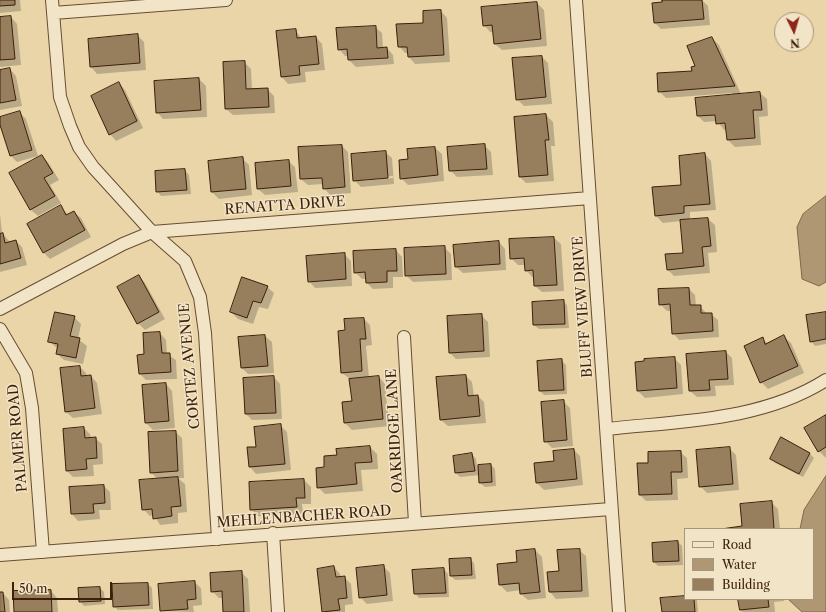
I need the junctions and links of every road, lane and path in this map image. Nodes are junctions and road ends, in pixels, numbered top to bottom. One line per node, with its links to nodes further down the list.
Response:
1 (52, 0): 4 (street, CORTEZ AVENUE)
2 (226, 0): 4 (street)
3 (576, 0): 5 (street, BLUFF VIEW DRIVE)
4 (53, 13): 6 (street, CORTEZ AVENUE)
5 (590, 198): 6 (street, RENATTA DRIVE); 11 (street, BLUFF VIEW DRIVE)
6 (152, 232): 7 (street, RENATTA DRIVE); 15 (street, CORTEZ AVENUE)
7 (0, 309)
8 (0, 329): 16 (street, PALMER ROAD)
9 (404, 337): 13 (street, OAKRIDGE LANE)
10 (826, 380): 11 (street)
11 (607, 429): 12 (street, BLUFF VIEW DRIVE)
12 (611, 509): 13 (street, MEHLENBACHER ROAD); 19 (street, BLUFF VIEW DRIVE)
13 (415, 523): 14 (street, MEHLENBACHER ROAD)
14 (273, 534): 15 (street, MEHLENBACHER ROAD); 18 (street)
15 (218, 539): 16 (street, MEHLENBACHER ROAD)
16 (43, 552): 17 (street, MEHLENBACHER ROAD)
17 (0, 555)
18 (278, 612)
19 (619, 612)

